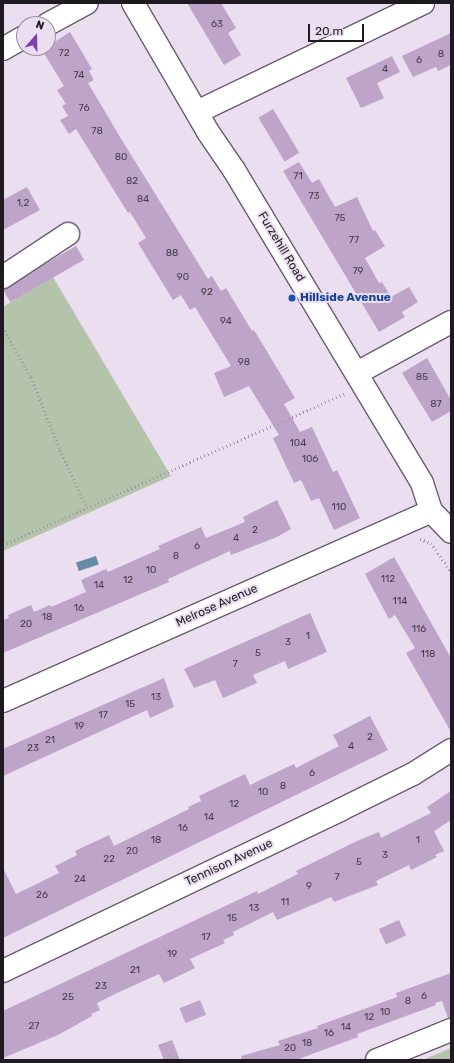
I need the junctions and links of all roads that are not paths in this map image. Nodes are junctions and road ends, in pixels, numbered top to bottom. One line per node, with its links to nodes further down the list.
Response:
1 (87, 3): 4 (street)
2 (134, 3): 7 (street, Furzehill Road)
3 (423, 3): 7 (street)
4 (56, 20)
5 (16, 42): 6 (street)
6 (3, 49)
7 (197, 112): 11 (street, Furzehill Road)
8 (68, 234): 9 (street)
9 (3, 277)
10 (451, 322): 11 (street)
11 (360, 378): 12 (street, Furzehill Road)
12 (431, 511): 13 (street, Furzehill Road); 14 (street, Melrose Avenue)
13 (451, 532)
14 (3, 700)
15 (451, 750): 16 (street, Tennison Avenue)
16 (3, 971)
17 (451, 1030): 18 (street)
18 (377, 1060)

